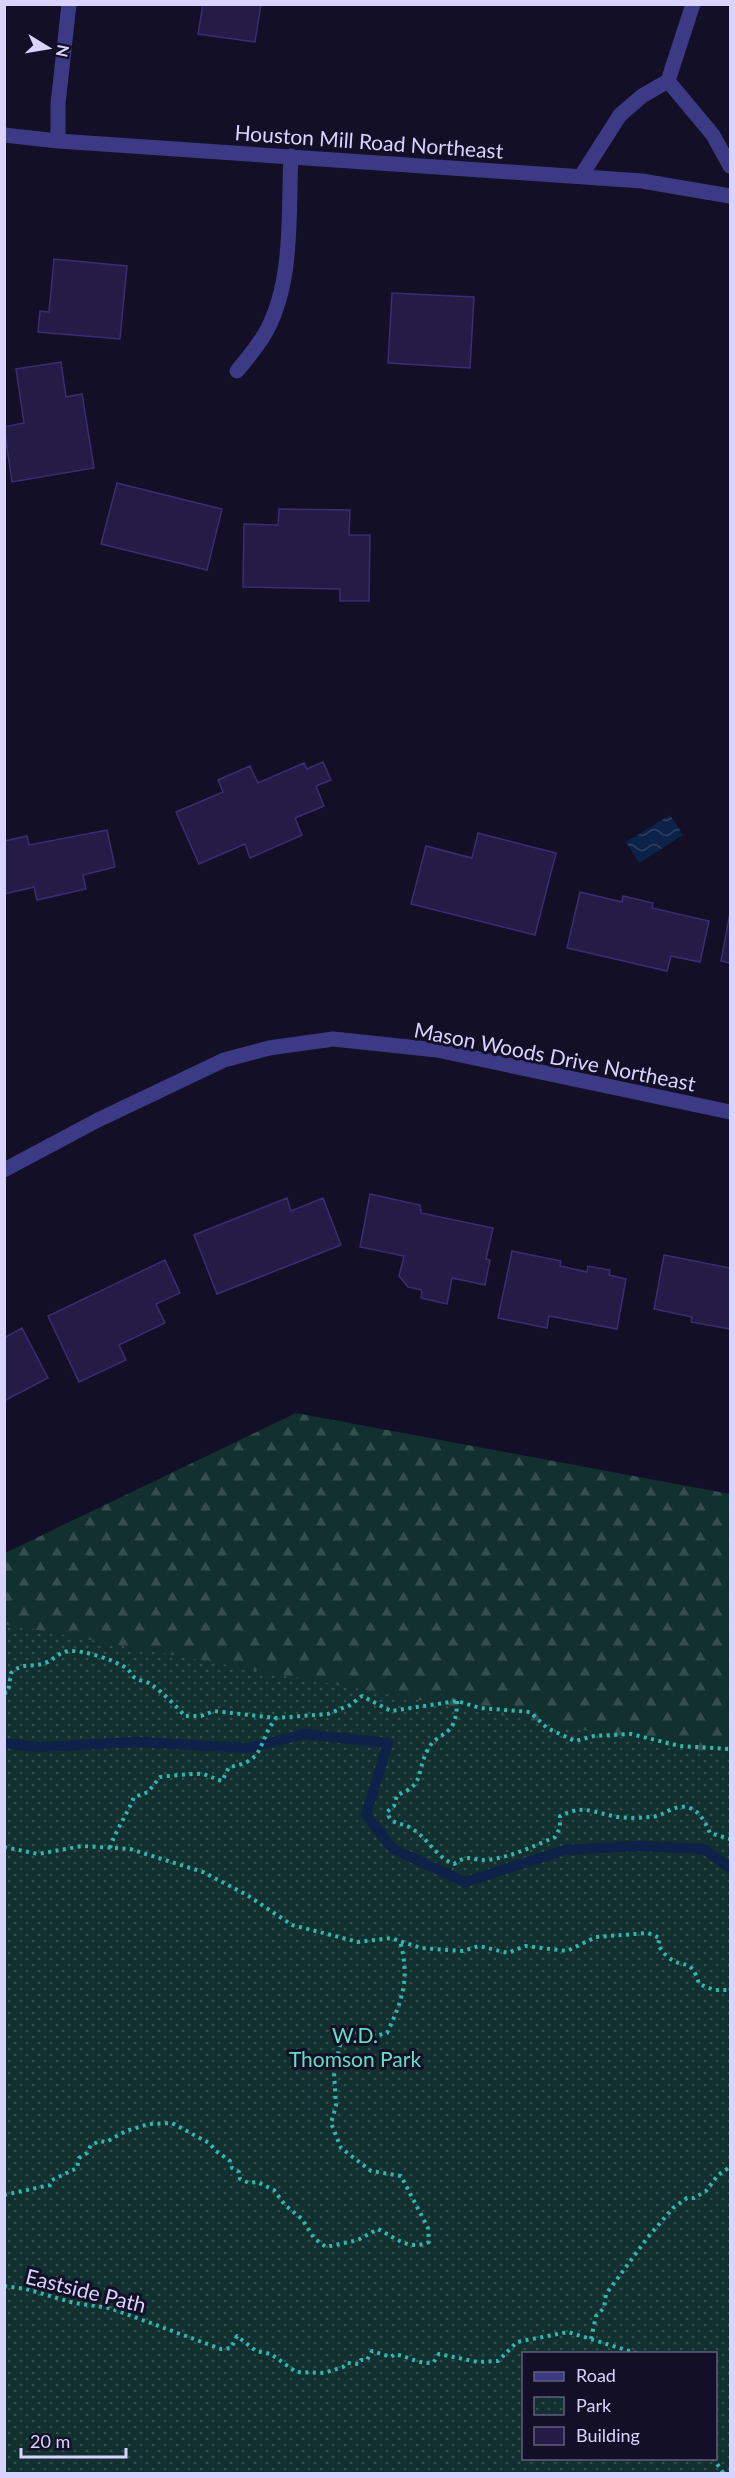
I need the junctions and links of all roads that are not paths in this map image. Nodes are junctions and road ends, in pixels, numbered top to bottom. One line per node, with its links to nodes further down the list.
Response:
1 (69, 4): 5 (street)
2 (693, 4): 3 (street)
3 (668, 81): 7 (street); 8 (street)
4 (4, 135): 5 (street, Houston Mill Road Northeast)
5 (58, 141): 6 (street, Houston Mill Road Northeast)
6 (291, 156): 8 (street, Houston Mill Road Northeast); 10 (street)
7 (730, 166)
8 (581, 176): 9 (street, Houston Mill Road Northeast)
9 (730, 196)
10 (237, 371)
11 (730, 1112): 12 (street, Mason Woods Drive Northeast)
12 (4, 1170)

